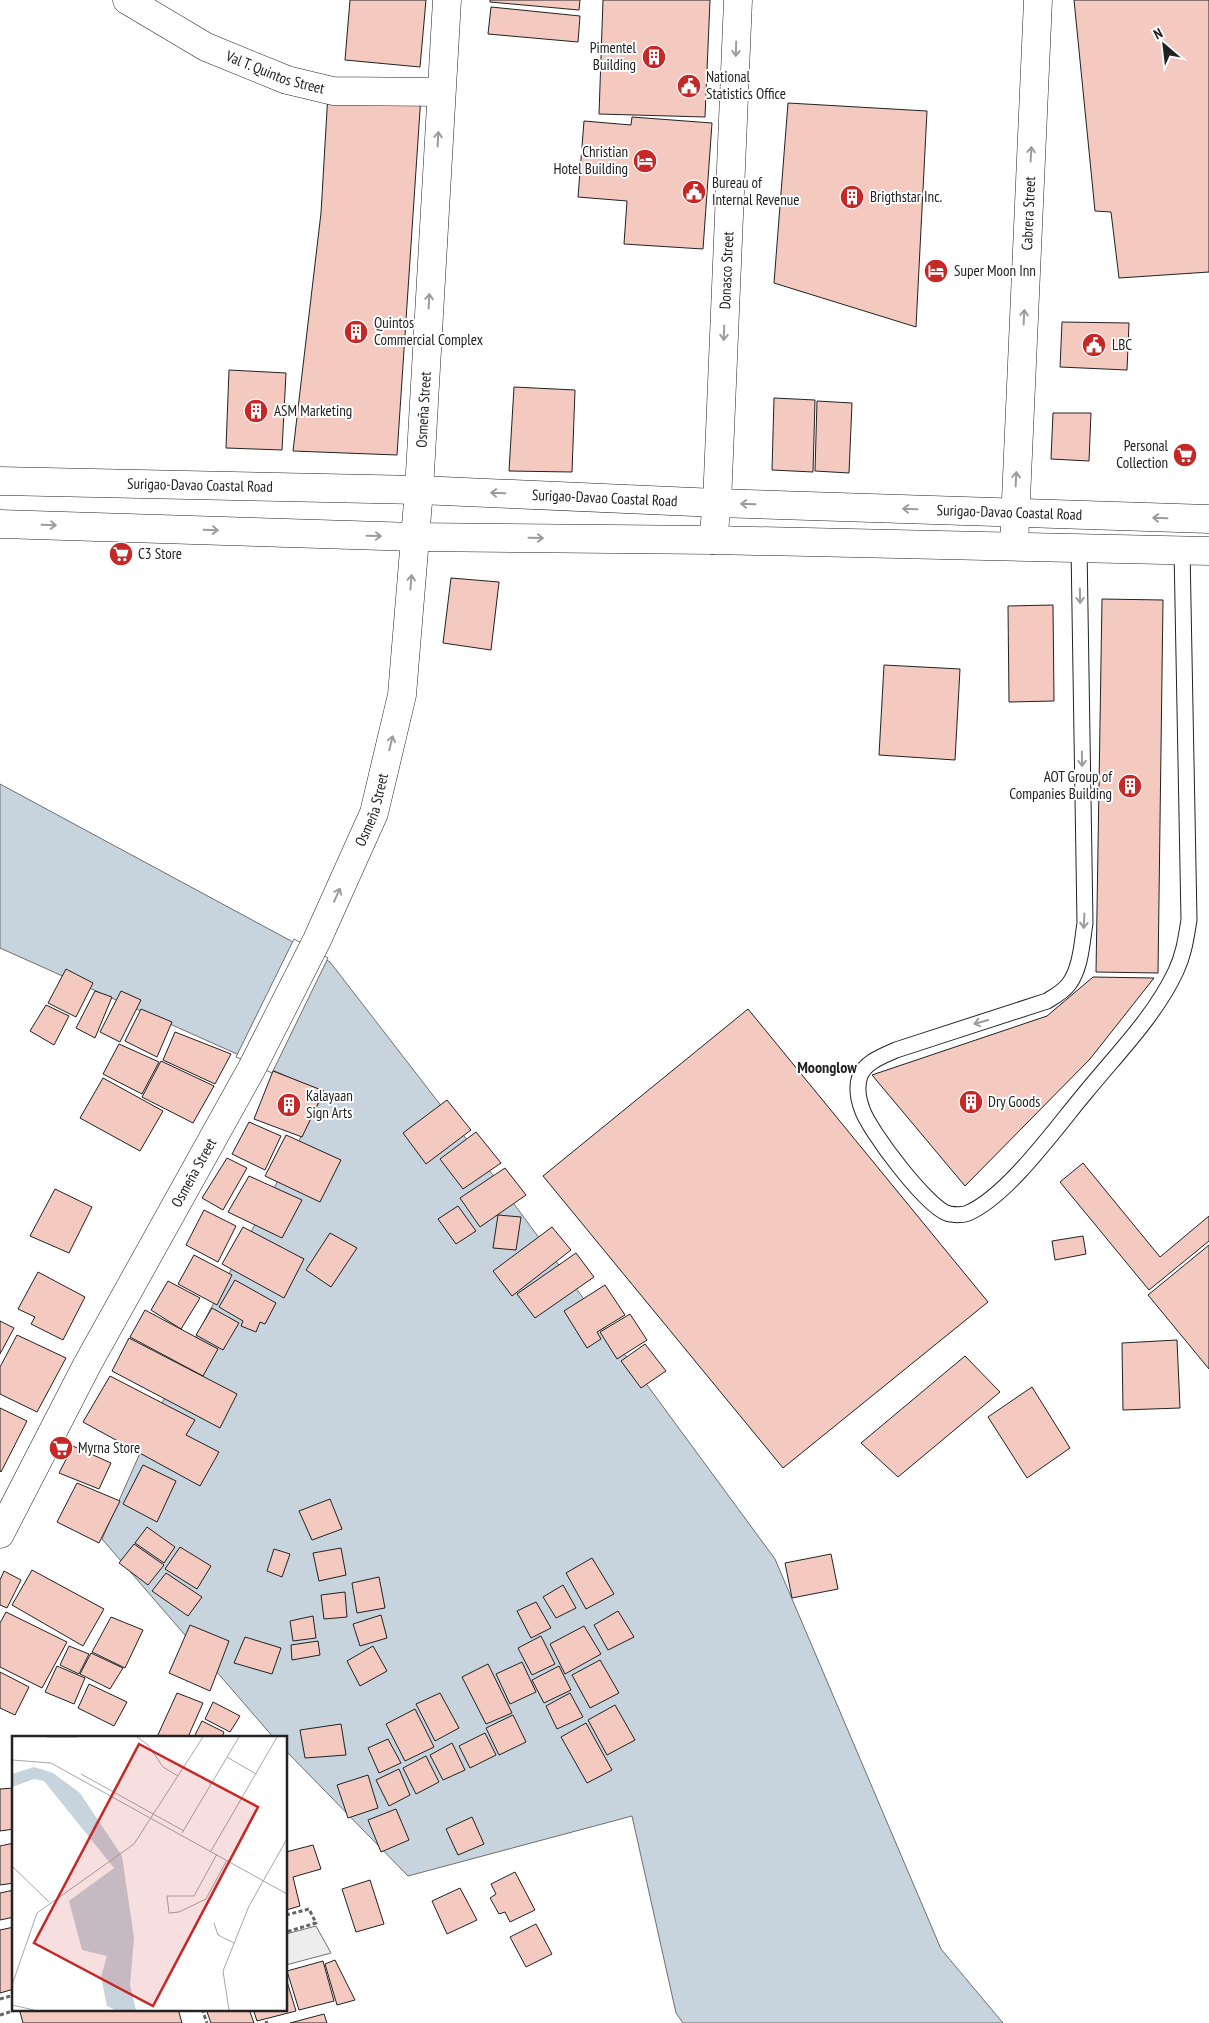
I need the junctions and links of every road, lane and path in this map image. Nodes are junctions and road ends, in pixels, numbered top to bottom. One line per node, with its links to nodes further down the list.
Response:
1 (127, 0): 5 (main road, Val T. Quintos Street)
2 (447, 0): 5 (main road, Osmeña Street)
3 (738, 0): 8 (main road, Donasco Street, one-way to 8)
4 (1038, 0): 9 (main road, Cabrera Street, one-way to 4)
5 (440, 92): 7 (main road, Osmeña Street, one-way to 5)
6 (0, 481): 7 (main road, Surigao-Davao Coastal Road)
7 (419, 490): 8 (main road, Surigao-Davao Coastal Road, one-way to 7); 12 (main road, Osmeña Street)
8 (717, 502): 9 (main road, Surigao-Davao Coastal Road, one-way to 8); 13 (main road, Donasco Street)
9 (1015, 513): 10 (main road, Surigao-Davao Coastal Road, one-way to 9); 14 (main road, Cabrera Street)
10 (1209, 519)
11 (0, 524): 12 (main road, one-way to 12)
12 (415, 536): 13 (main road, one-way to 13); 18 (main road, Osmeña Street, one-way to 12)
13 (713, 540): 14 (main road)
14 (1014, 545): 15 (main road)
15 (1079, 547): 16 (main road); 16 (lane, one-way to 16)
16 (1182, 550): 17 (main road)
17 (1209, 551)
18 (0, 1534)
19 (288, 1915): 20 (path)
20 (288, 1931)
21 (12, 1996): 22 (path)
22 (0, 2000)
23 (16, 2010): 25 (path)
24 (202, 2010): 26 (path)
25 (0, 2015)
26 (207, 2023)

